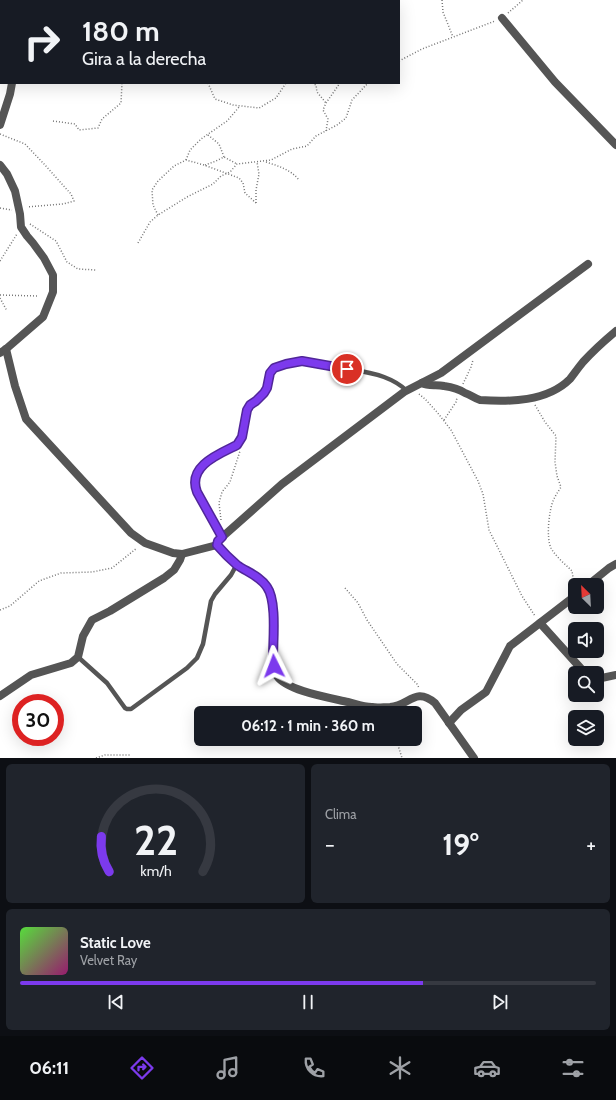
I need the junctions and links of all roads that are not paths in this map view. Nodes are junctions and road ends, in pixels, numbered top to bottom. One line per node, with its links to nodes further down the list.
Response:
1 (502, 18): 4 (street)
2 (12, 84): 3 (street)
3 (0, 124)
4 (616, 146)
5 (0, 165): 8 (street)
6 (588, 264): 9 (street)
7 (616, 330): 9 (street)
8 (3, 351): 13 (street)
9 (422, 383): 10 (street)
10 (409, 390): 11 (street); 11 (lane)
11 (222, 537): 12 (street)
12 (217, 545): 13 (street); 14 (street)
13 (182, 554): 19 (street)
14 (237, 564): 19 (lane); 24 (street)
15 (616, 564): 16 (street)
16 (597, 578)
17 (568, 601): 18 (street)
18 (540, 623): 20 (street); 24 (street)
19 (78, 657): 23 (street)
20 (579, 666)
21 (616, 675): 22 (street)
22 (604, 678)
23 (0, 696)
24 (449, 723): 25 (street)
25 (474, 758)

